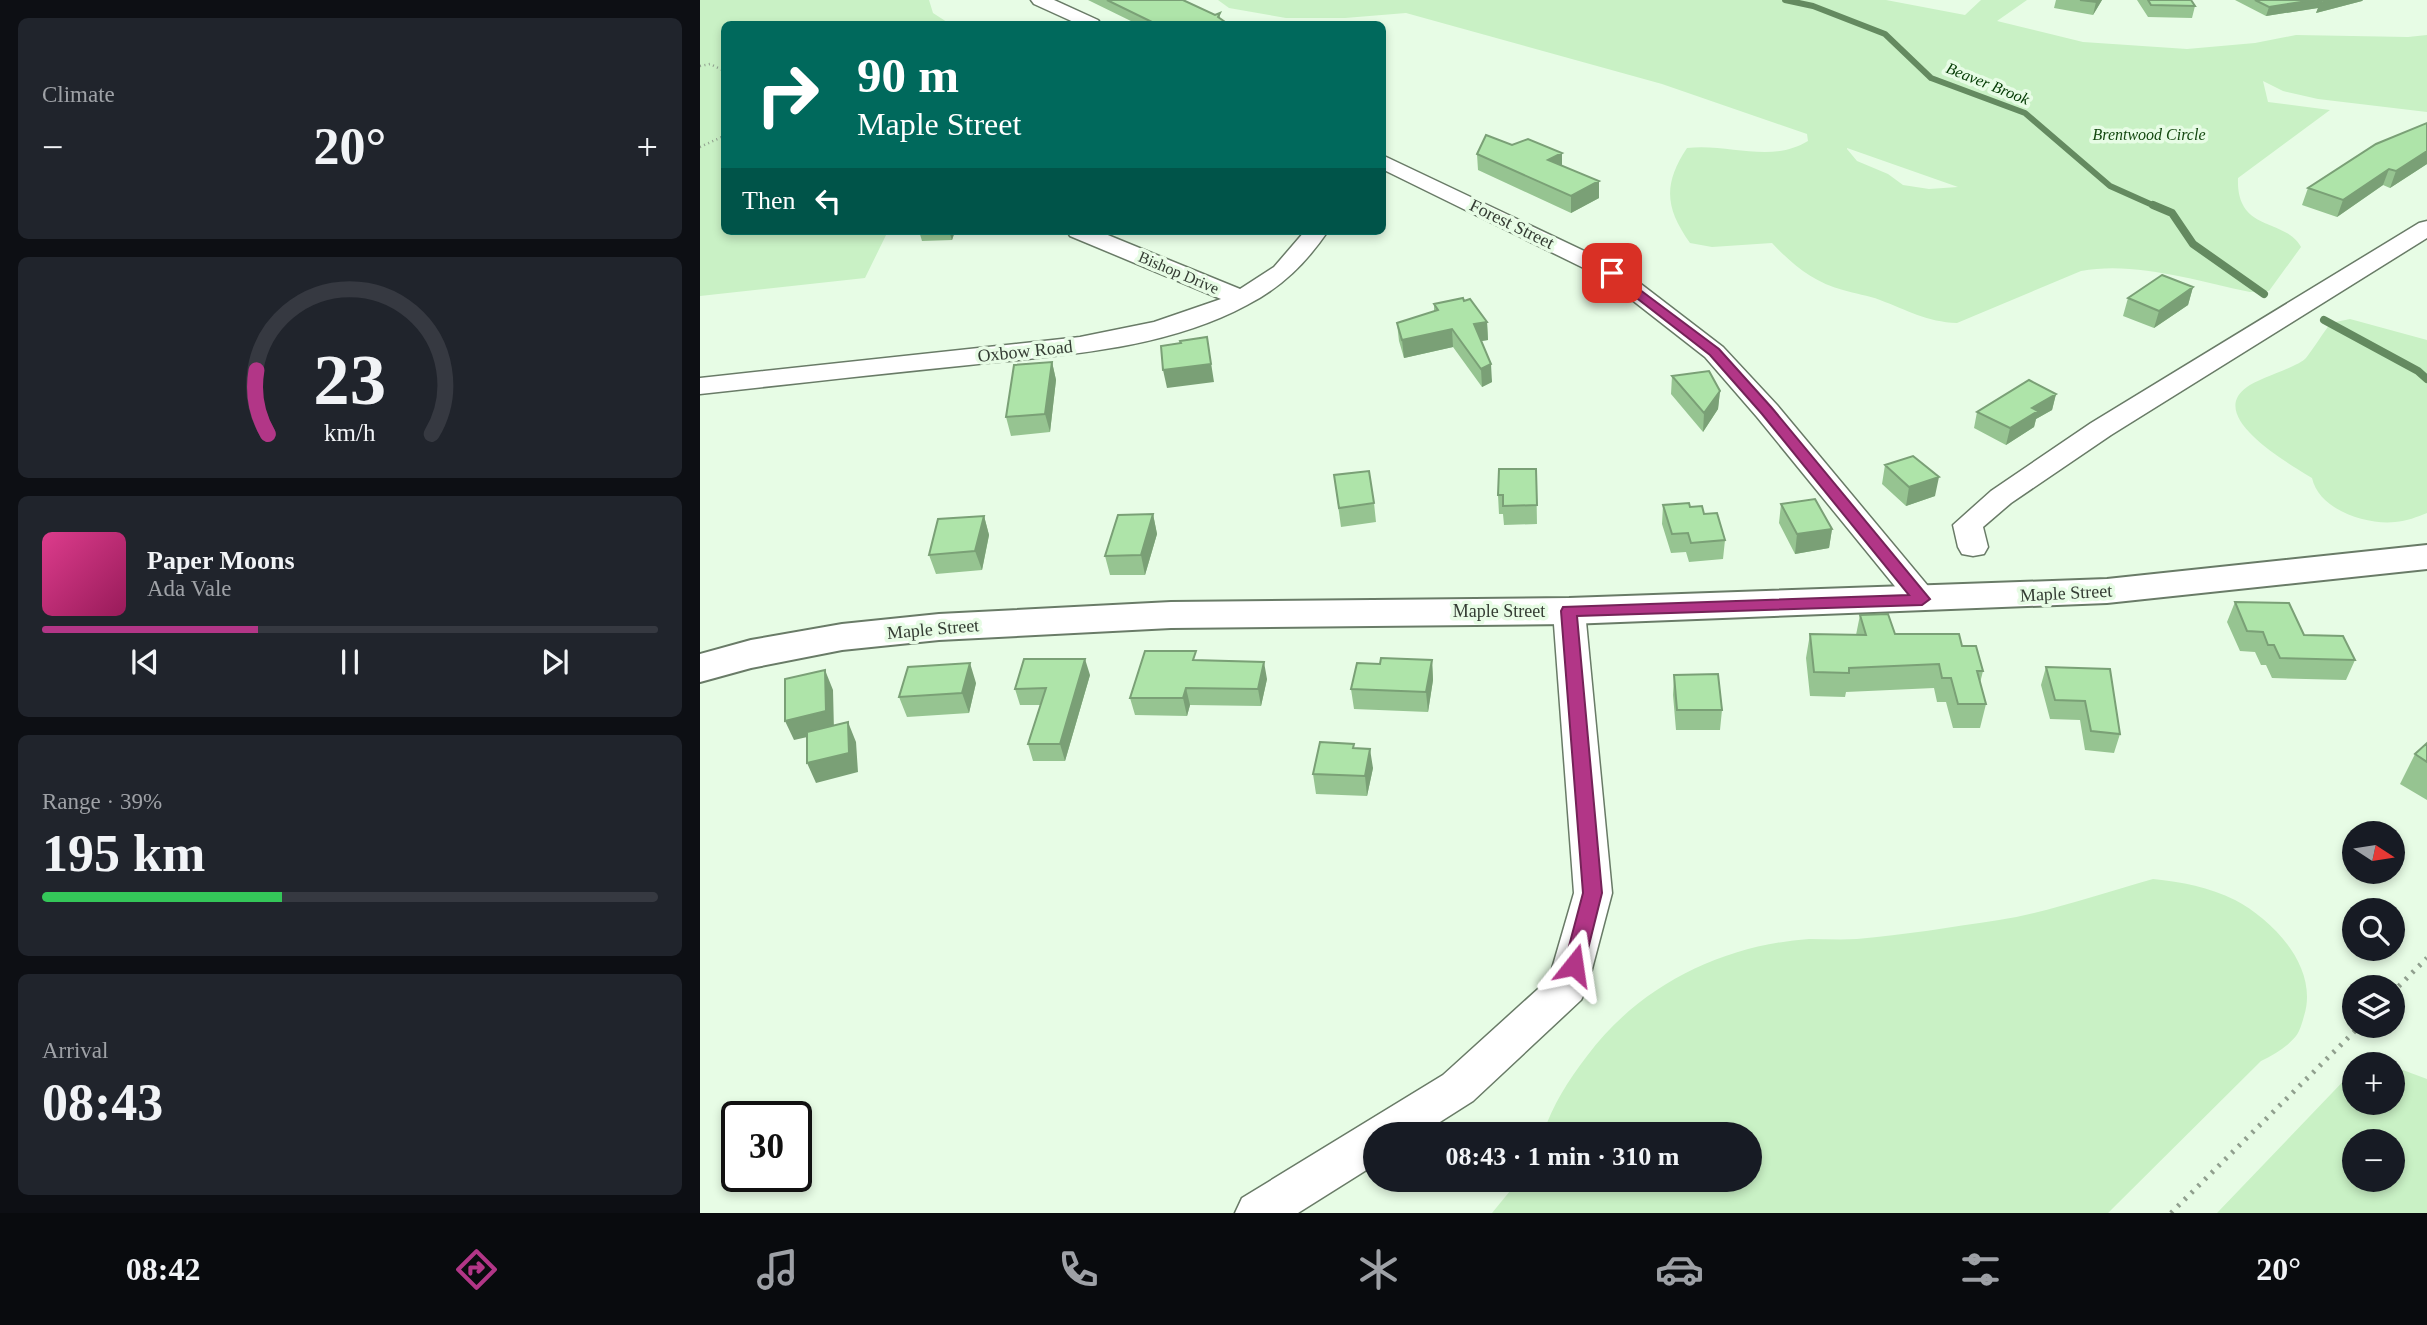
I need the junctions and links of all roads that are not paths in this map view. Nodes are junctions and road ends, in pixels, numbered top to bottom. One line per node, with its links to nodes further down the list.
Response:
1 (1040, 0): 2 (street)
2 (1086, 21)
3 (1386, 164): 11 (street, Forest Street)
4 (2427, 228): 9 (street)
5 (1088, 235): 7 (street, Bishop Drive)
6 (1314, 235): 7 (street, Oxbow Road)
7 (1240, 298): 8 (street, Oxbow Road)
8 (700, 386)
9 (1973, 547)
10 (2423, 562): 11 (main road, Maple Street)
11 (1922, 599): 12 (main road, Maple Street)
12 (1569, 611): 13 (main road, Maple Street); 14 (street)
13 (700, 668)
14 (1403, 1122)
15 (1363, 1148): 16 (street)
16 (1258, 1213)

